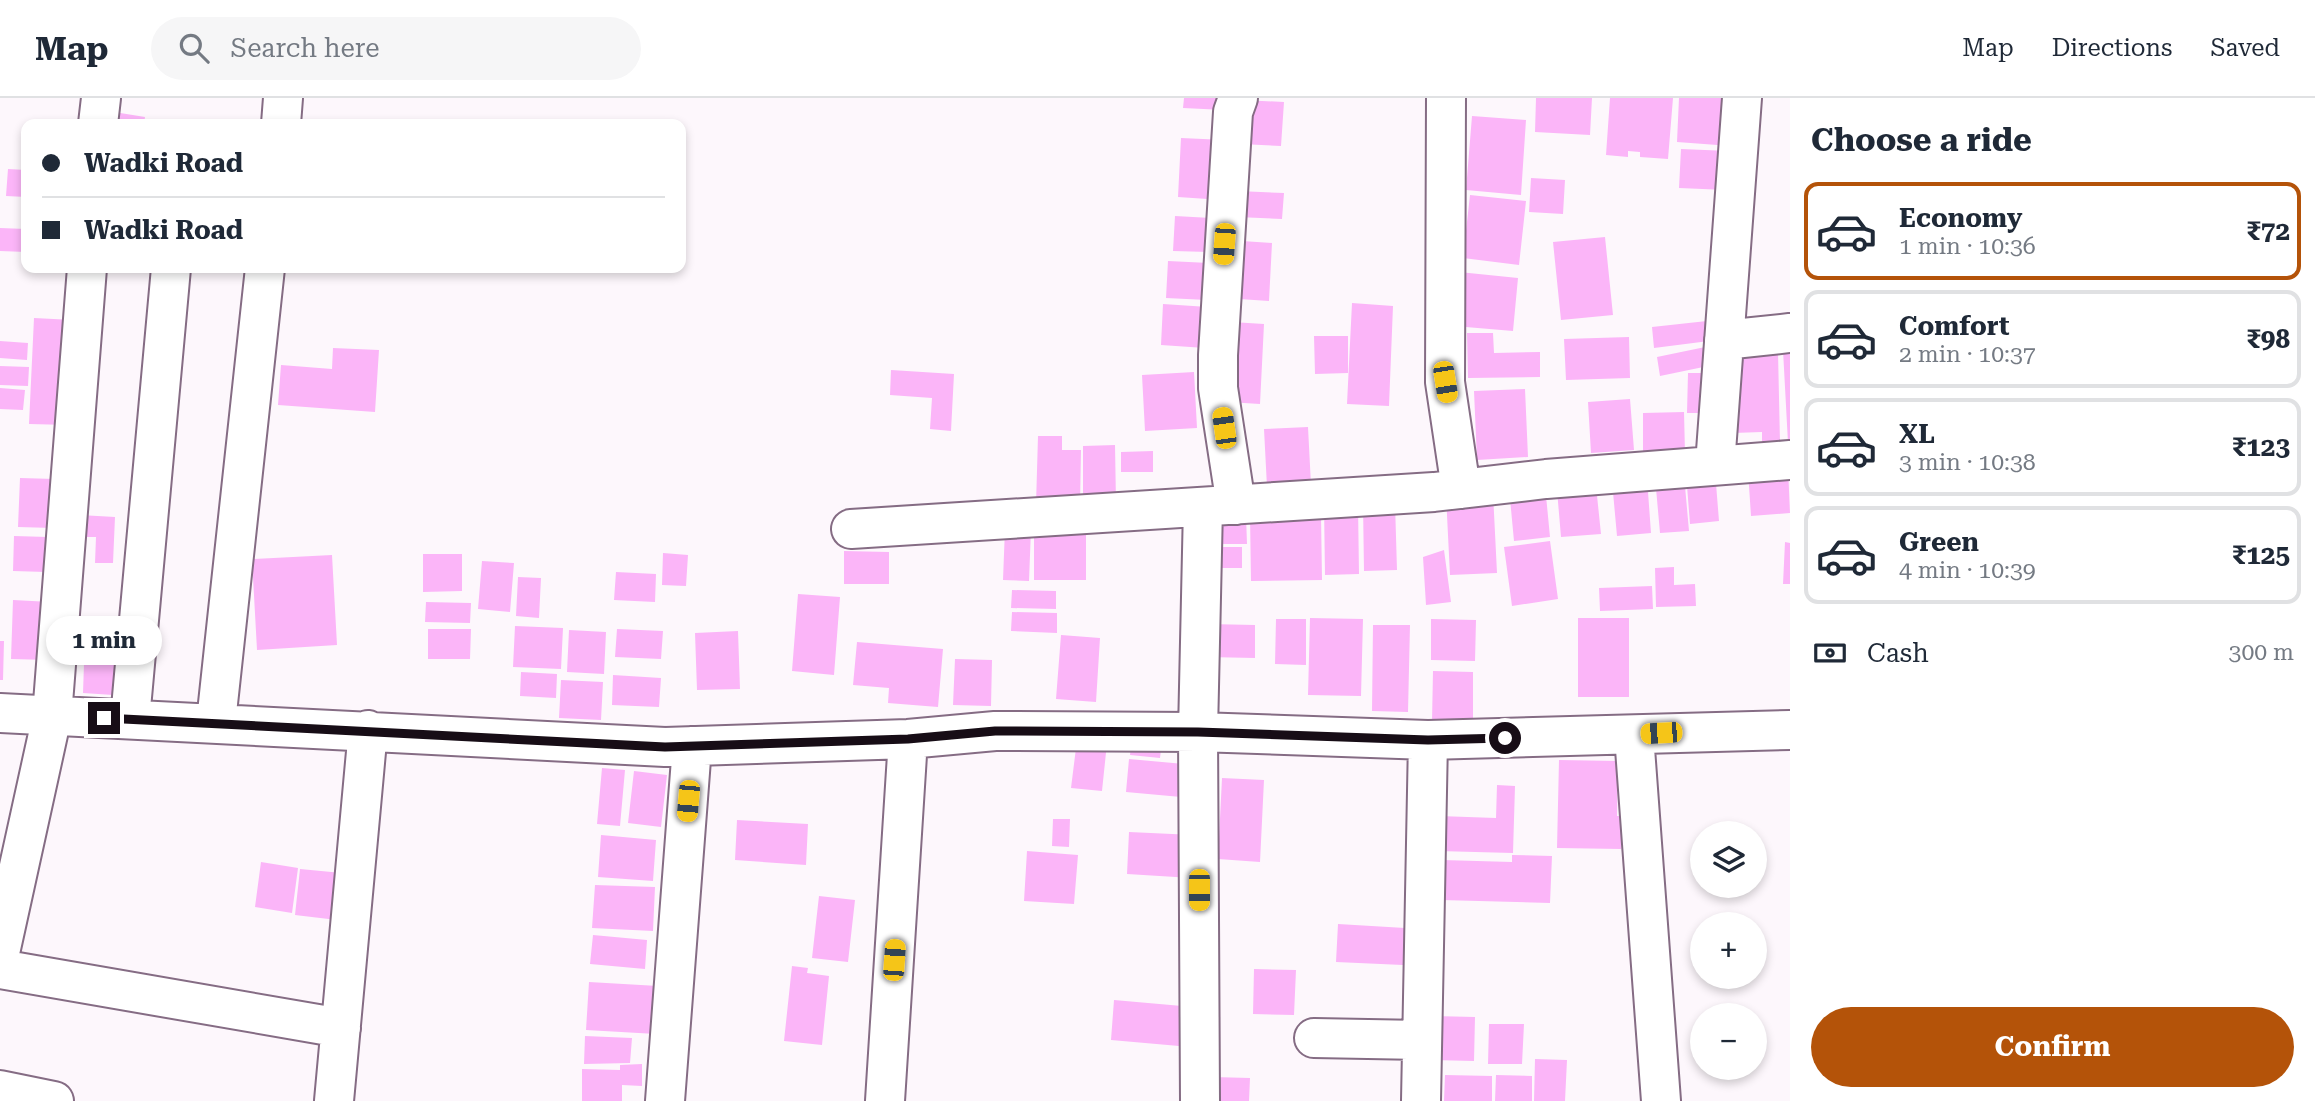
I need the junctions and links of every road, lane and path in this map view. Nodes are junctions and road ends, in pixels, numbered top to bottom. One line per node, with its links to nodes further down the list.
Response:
1 (100, 98): 6 (street)
2 (284, 98): 7 (street)
3 (1238, 98): 16 (street)
4 (1446, 98): 15 (street)
5 (1742, 98): 12 (street)
6 (99, 119)
7 (282, 119)
8 (87, 273): 19 (street)
9 (171, 273): 20 (street)
10 (264, 273): 21 (street)
11 (1790, 333): 12 (street)
12 (1724, 340): 14 (street)
13 (1790, 460): 14 (street)
14 (1715, 465): 15 (street)
15 (1461, 489): 16 (street)
16 (1219, 506): 17 (street); 24 (street)
17 (851, 528)
18 (0, 713): 19 (street)
19 (52, 716): 20 (street); 29 (street)
20 (130, 719): 21 (street)
21 (216, 722): 22 (street)
22 (368, 730): 28 (street); 31 (street)
23 (1790, 730): 25 (street)
24 (1198, 732): 26 (street); 27 (street); 39 (street)
25 (1634, 735): 27 (street); 41 (street)
26 (908, 739): 28 (street); 38 (street)
27 (1428, 740): 33 (street)
28 (692, 746): 37 (street)
29 (0, 953)
30 (0, 969): 31 (street)
31 (341, 1028): 36 (street)
32 (1314, 1038): 33 (street)
33 (1422, 1040): 40 (street)
34 (0, 1090): 35 (street)
35 (54, 1101)
36 (334, 1101)
37 (664, 1101)
38 (885, 1101)
39 (1200, 1101)
40 (1421, 1101)
41 (1661, 1101)

